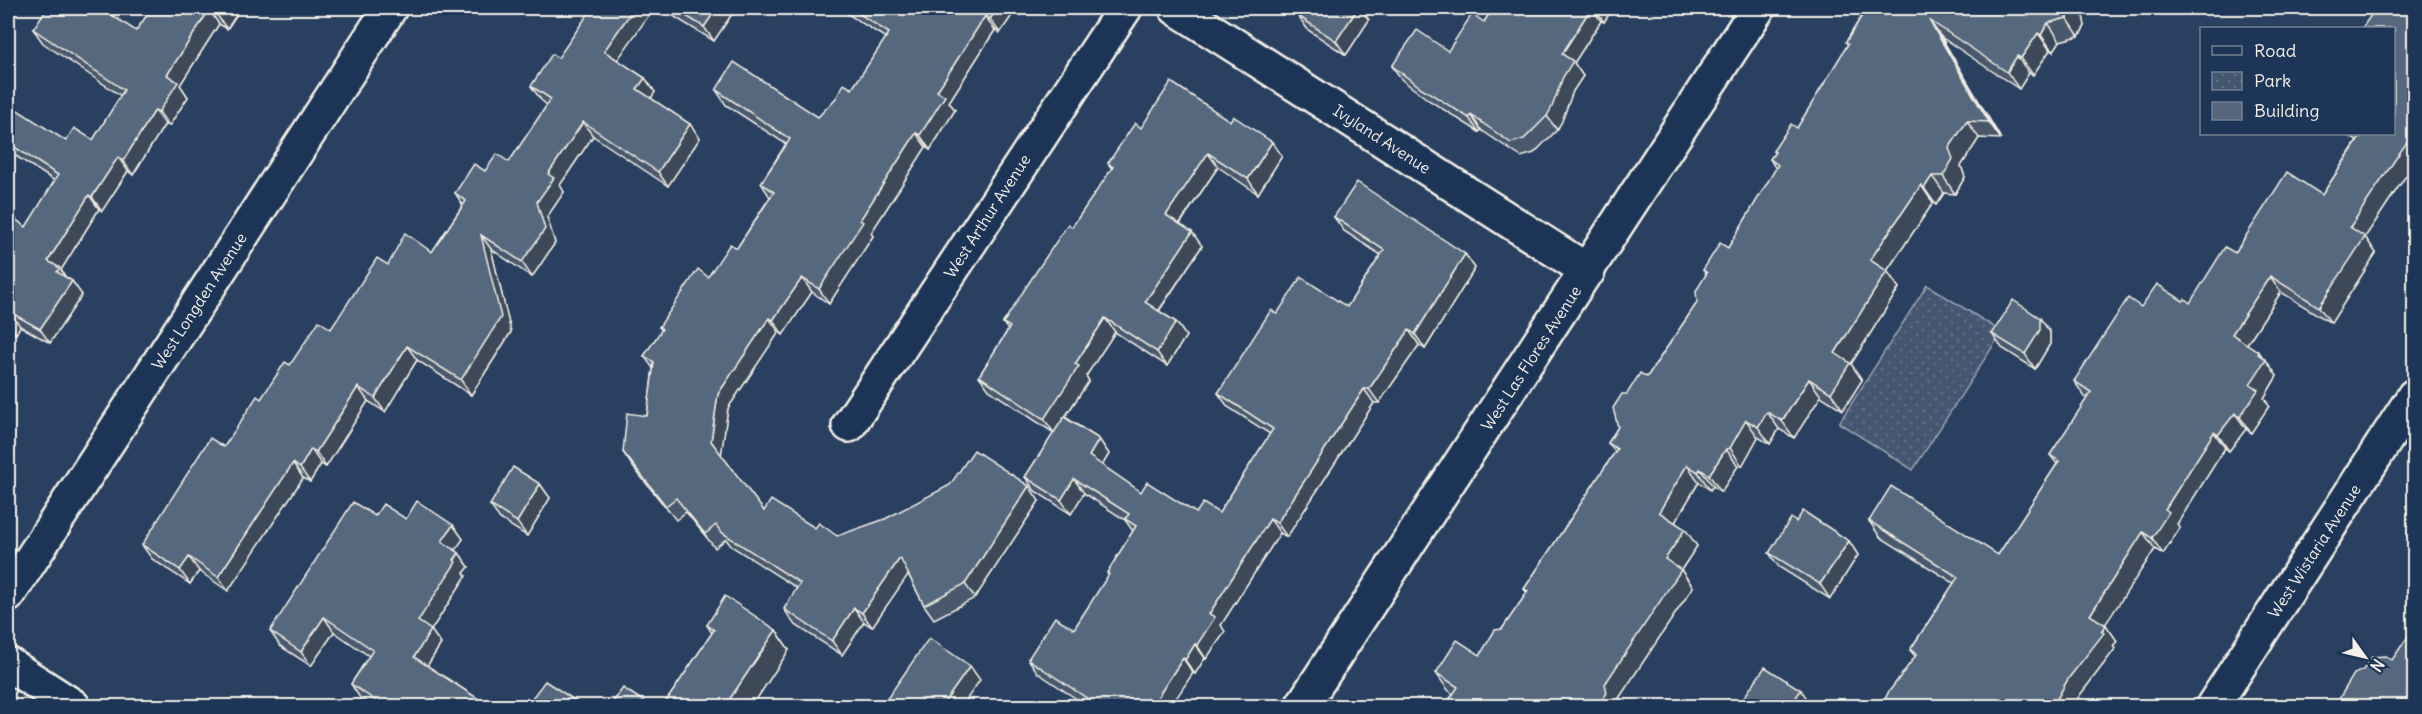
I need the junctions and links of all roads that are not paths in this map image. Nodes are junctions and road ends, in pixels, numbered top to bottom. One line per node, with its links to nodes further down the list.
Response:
1 (390, 8): 8 (street, West Longden Avenue)
2 (1125, 8): 7 (street, West Arthur Avenue)
3 (1176, 8): 5 (street, Ivyland Avenue)
4 (1758, 8): 5 (street, West Las Flores Avenue)
5 (1588, 271): 11 (street, West Las Flores Avenue)
6 (2415, 396): 12 (street, West Wistaria Avenue)
7 (849, 425)
8 (8, 595)
9 (8, 664): 10 (street)
10 (74, 706)
11 (1302, 706)
12 (2213, 706)

